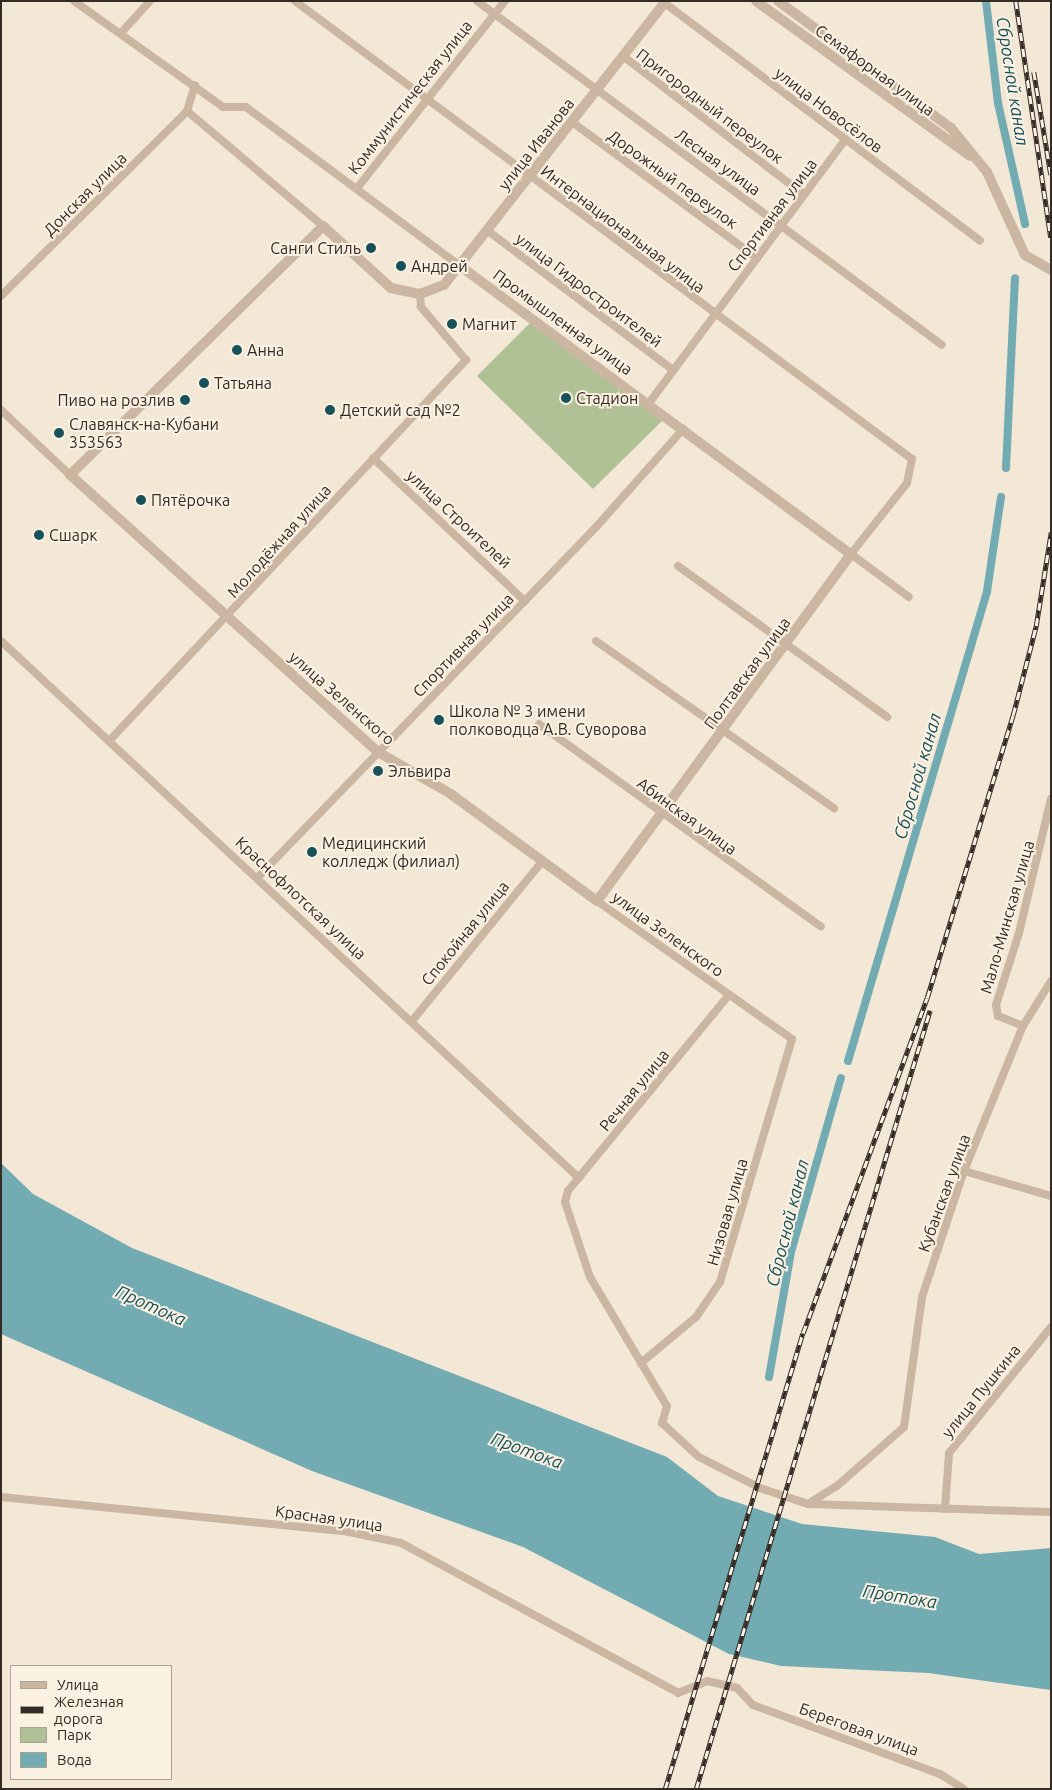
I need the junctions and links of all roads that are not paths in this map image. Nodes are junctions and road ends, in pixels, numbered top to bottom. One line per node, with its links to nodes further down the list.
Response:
1 (74, 1): 10 (street, Промышленная улица)
2 (150, 1): 10 (street)
3 (295, 1): 14 (street, Интернациональная улица)
4 (477, 1): 9 (street, Лесная улица)
5 (505, 1): 9 (street, Коммунистическая улица)
6 (756, 1): 19 (street, Семафорная улица)
7 (778, 1): 17 (street, Семафорная улица)
8 (664, 2): 11 (street, улица Иванова); 18 (street, улица Новосёлов)
9 (494, 14): 13 (street, Лесная улица); 14 (street, Коммунистическая улица)
10 (121, 33): 12 (street, Промышленная улица)
11 (623, 56): 13 (street, улица Иванова); 23 (street, Пригородный переулок)
12 (195, 85): 15 (street); 22 (street, Промышленная улица)
13 (597, 90): 16 (street, улица Иванова); 24 (street, Лесная улица)
14 (428, 101): 21 (street, Интернациональная улица); 22 (street, Коммунистическая улица)
15 (187, 111): 25 (street); 32 (street, Донская улица)
16 (572, 122): 21 (street, улица Иванова); 28 (street, Дорожный переулок)
17 (951, 128): 19 (street); 20 (street, Семафорная улица)
18 (846, 139): 23 (street, Спортивная улица); 27 (street, улица Новосёлов)
19 (944, 139): 20 (street, Семафорная улица)
20 (977, 160): 30 (street, Семафорная улица)
21 (529, 176): 26 (street, улица Иванова); 33 (street, Интернациональная улица)
22 (358, 187): 29 (street, Промышленная улица)
23 (804, 195): 24 (street, Спортивная улица)
24 (782, 225): 28 (street, Спортивная улица); 34 (street, Лесная улица)
25 (323, 226): 31 (street); 41 (street)
26 (488, 231): 29 (street, улица Иванова); 35 (street, улица Гидростроителей)
27 (980, 241)
28 (757, 258): 33 (street, Спортивная улица)
29 (460, 266): 31 (street, улица Иванова); 36 (street, Промышленная улица)
30 (1051, 270)
31 (420, 294): 39 (street, Молодёжная улица)
32 (1, 296)
33 (715, 314): 35 (street, Спортивная улица); 40 (street, Интернациональная улица)
34 (942, 345)
35 (673, 370): 36 (street, Спортивная улица)
36 (649, 403): 38 (street, Промышленная улица)
37 (1, 410): 41 (street, улица Зеленского)
38 (683, 429): 42 (street, Промышленная улица); 45 (street, Спортивная улица)
39 (373, 458): 45 (street, улица Строителей); 46 (street, Молодёжная улица)
40 (912, 459): 42 (street, Полтавская улица)
41 (70, 475): 46 (street, улица Зеленского)
42 (851, 554): 44 (street, Промышленная улица); 49 (street, Полтавская улица)
43 (678, 566): 49 (street)
44 (909, 596)
45 (525, 601): 54 (street, Спортивная улица)
46 (229, 616): 53 (street, Молодёжная улица); 54 (street, улица Зеленского)
47 (596, 641): 52 (street)
48 (1, 642): 53 (street, Краснофлотская улица)
49 (788, 642): 50 (street); 52 (street, Полтавская улица)
50 (888, 717)
51 (539, 724): 57 (street, Абинская улица)
52 (723, 731): 56 (street); 57 (street, Полтавская улица)
53 (110, 740): 59 (street, Краснофлотская улица)
54 (378, 752): 58 (street, улица Зеленского); 59 (street, Спортивная улица)
55 (1051, 800): 65 (street, Мало-Минская улица)
56 (834, 808)
57 (662, 815): 60 (street, Полтавская улица); 61 (street, Абинская улица)
58 (541, 863): 60 (street, улица Зеленского); 64 (street, Спокойная улица)
59 (259, 876): 64 (street, Краснофлотская улица)
60 (597, 901): 63 (street, улица Зеленского)
61 (821, 927)
62 (1051, 981): 65 (street, Кубанская улица)
63 (728, 996): 66 (street, улица Зеленского); 68 (street, Речная улица)
64 (412, 1021): 68 (street, Краснофлотская улица)
65 (1023, 1026): 67 (street, Кубанская улица)
66 (792, 1039): 71 (street, Низовая улица)
67 (964, 1170): 69 (street); 73 (street, Кубанская улица)
68 (579, 1178): 71 (street, Речная улица)
69 (1051, 1196)
70 (1051, 1326): 74 (street, улица Пушкина)
71 (641, 1363): 73 (street)
72 (1, 1497): 76 (street, Красная улица)
73 (808, 1504): 74 (street)
74 (945, 1509): 75 (street)
75 (1051, 1512)
76 (745, 1695): 77 (street, Береговая улица)
77 (964, 1789)

